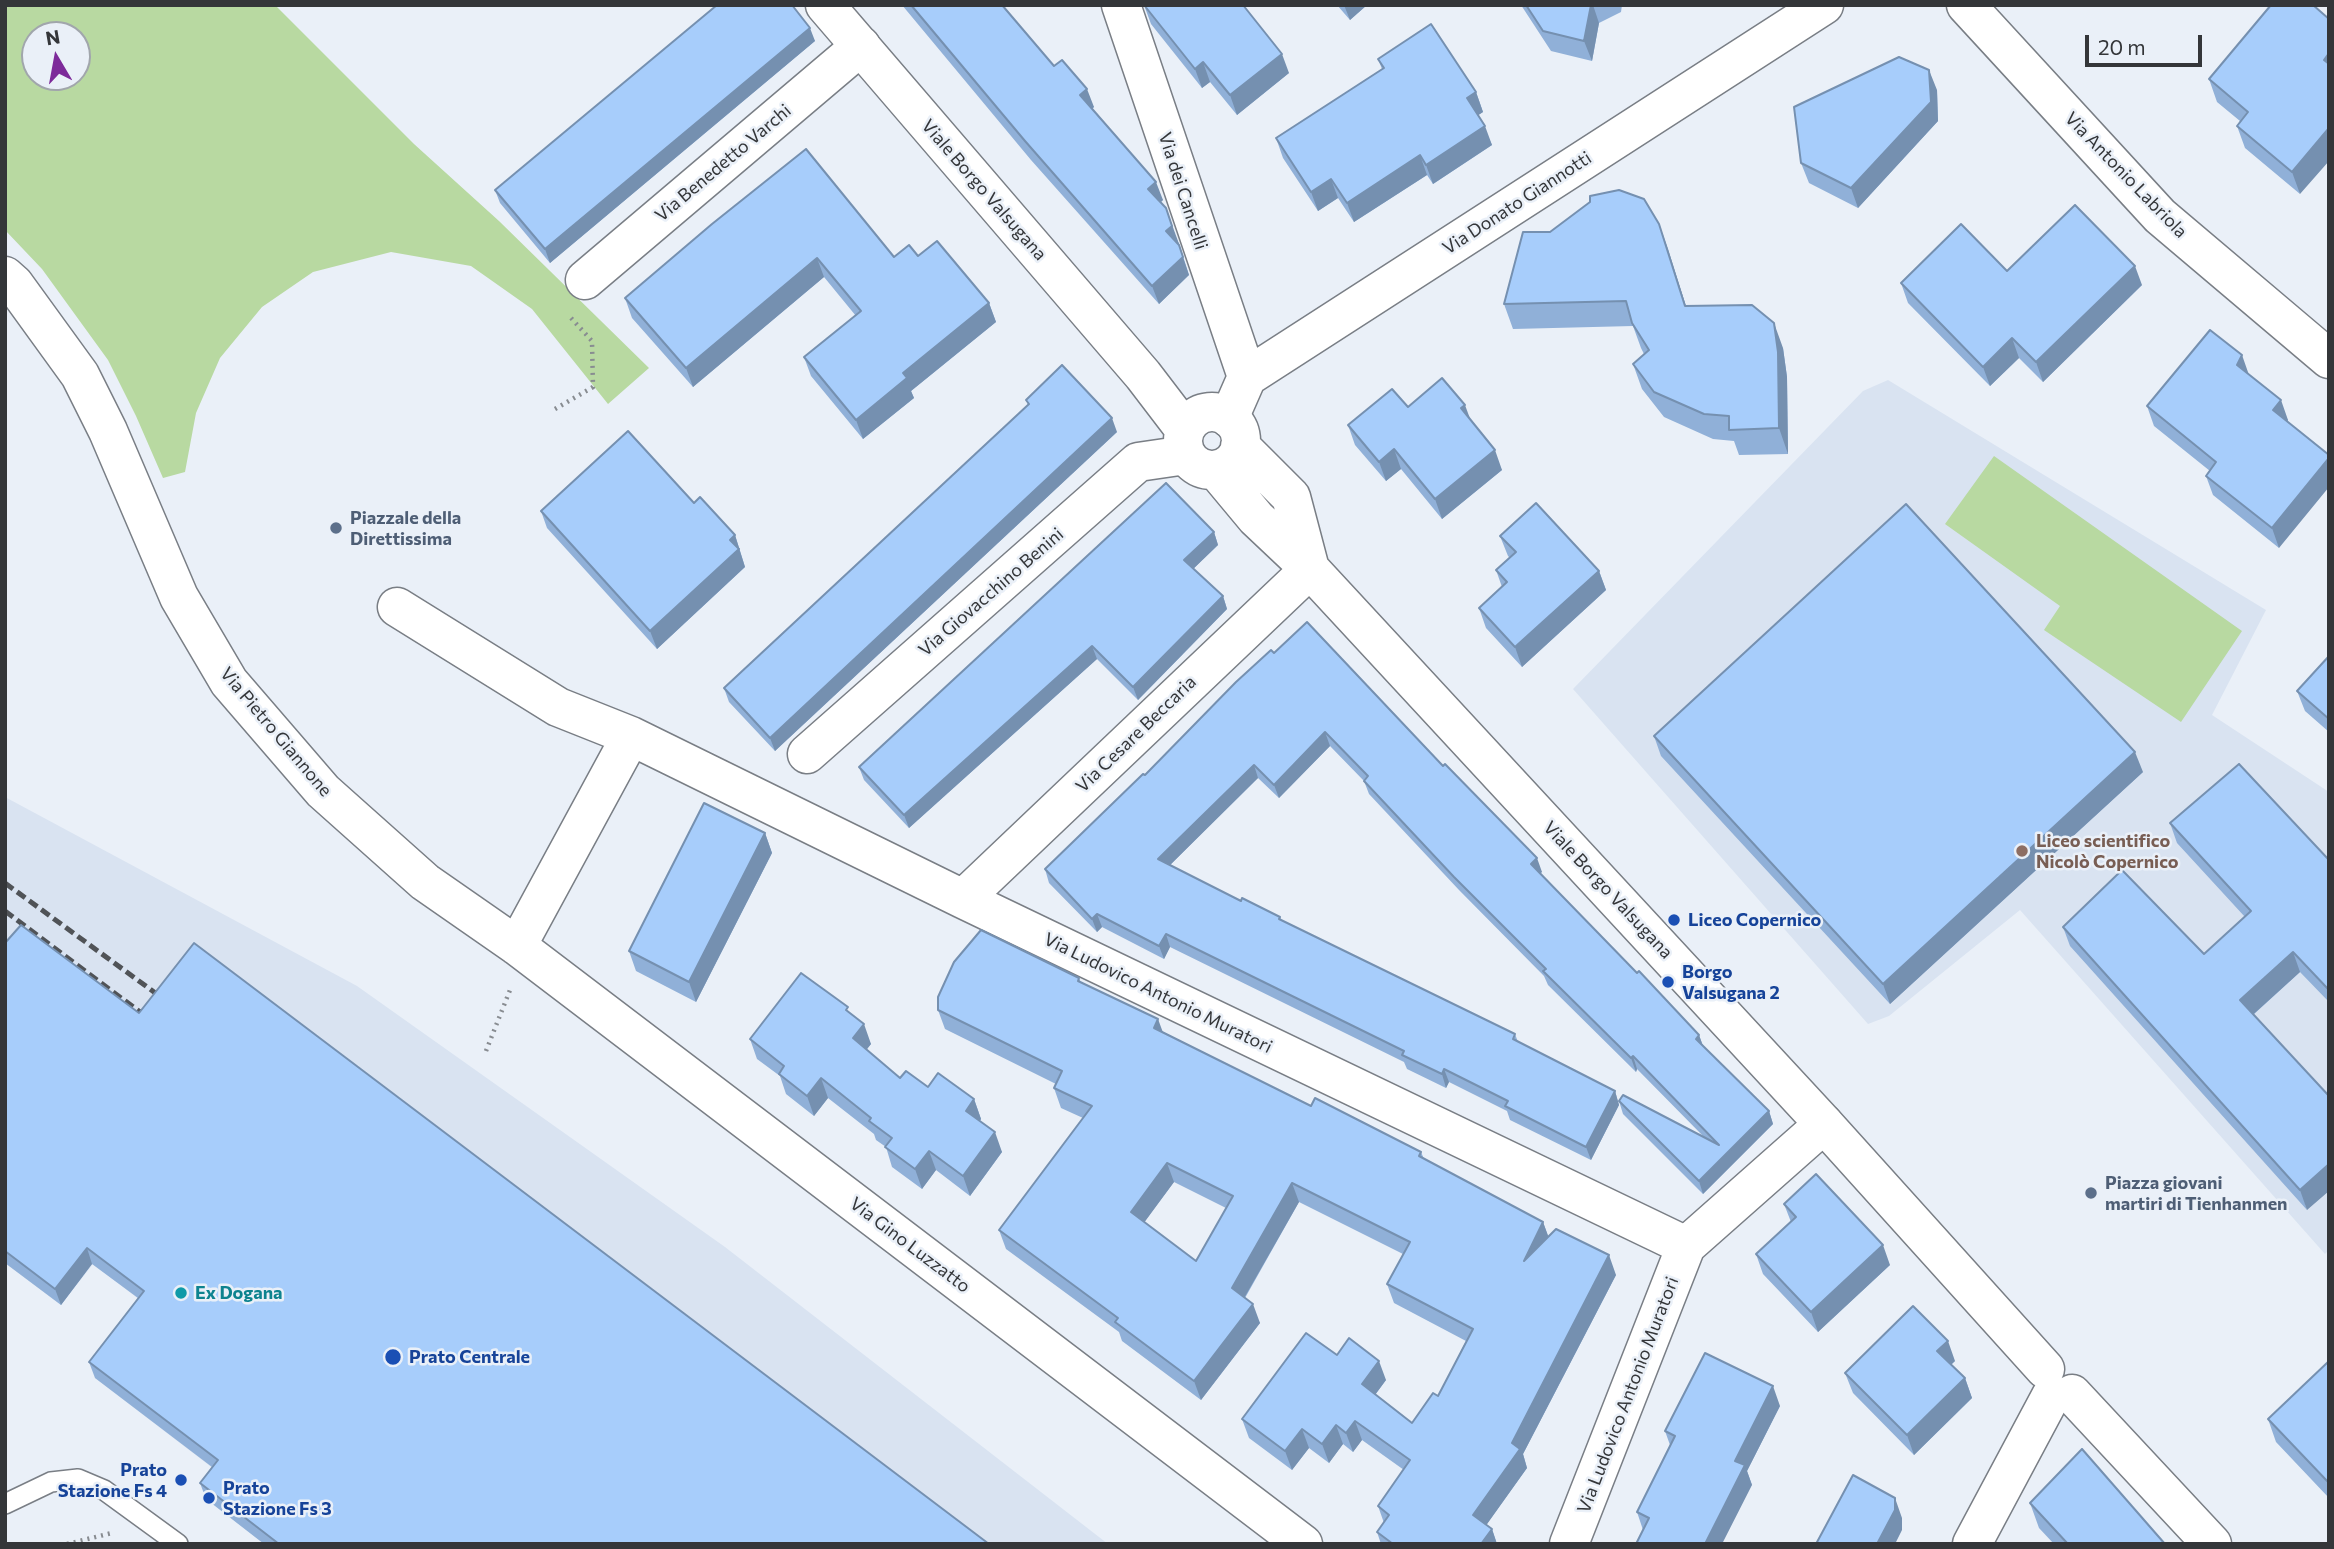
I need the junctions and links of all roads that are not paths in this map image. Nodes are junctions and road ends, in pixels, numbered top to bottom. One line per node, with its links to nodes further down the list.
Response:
1 (825, 5): 5 (street, Viale Borgo Valsugana)
2 (1121, 5): 9 (street, Via dei Cancelli)
3 (1824, 5): 9 (street, Via Donato Giannotti)
4 (1966, 5): 8 (street, Via Antonio Labriola)
5 (861, 46): 7 (street, Via Benedetto Varchi); 10 (street, Viale Borgo Valsugana)
6 (5, 276): 16 (street, Via Pietro Giannone)
7 (584, 280)
8 (2329, 359)
9 (1247, 377): 10 (street)
10 (1209, 439): 11 (street, Viale Borgo Valsugana); 14 (street, Via Giovacchino Benini)
11 (1310, 569): 15 (street, Via Cesare Beccaria); 17 (street, Viale Borgo Valsugana)
12 (397, 607): 13 (street, Via Ludovico Antonio Muratori)
13 (631, 736): 15 (street, Via Ludovico Antonio Muratori); 16 (street)
14 (807, 754)
15 (963, 899): 18 (street, Via Ludovico Antonio Muratori)
16 (517, 946): 22 (street, Via Gino Luzzatto)
17 (1824, 1124): 18 (street, Via Ludovico Antonio Muratori); 19 (street, Viale Borgo Valsugana)
18 (1686, 1246): 23 (street, Via Ludovico Antonio Muratori)
19 (2056, 1387): 24 (street); 25 (street, Viale Borgo Valsugana)
20 (5, 1504): 21 (lane)
21 (177, 1544)
22 (1303, 1544)
23 (1569, 1544)
24 (1972, 1544)
25 (2213, 1544)

